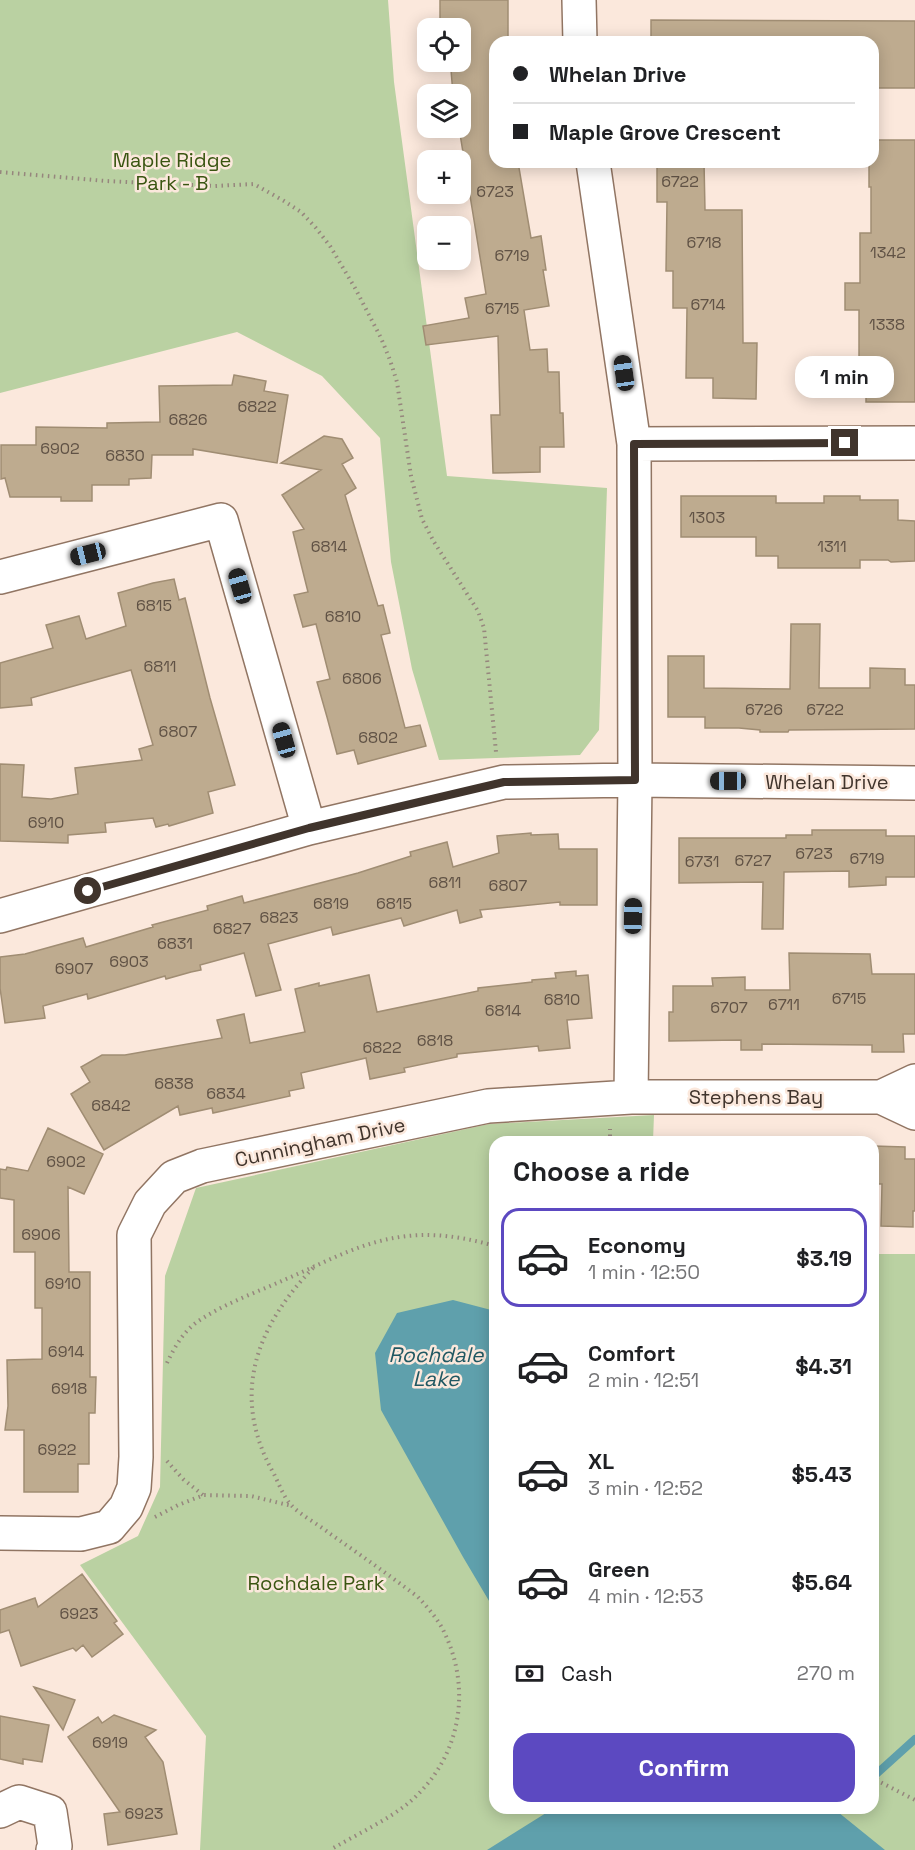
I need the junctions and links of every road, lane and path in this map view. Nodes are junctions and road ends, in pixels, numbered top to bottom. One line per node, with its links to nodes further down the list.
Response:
1 (579, 0): 2 (street)
2 (580, 36)
3 (594, 168): 6 (street)
4 (0, 172): 9 (path)
5 (915, 443): 6 (street)
6 (634, 444): 8 (street)
7 (0, 577): 11 (street)
8 (635, 780): 9 (street, Whelan Drive); 10 (street, Whelan Drive); 14 (street)
9 (504, 782): 11 (street, Whelan Drive)
10 (915, 783)
11 (309, 828): 12 (street, Whelan Drive)
12 (0, 916)
13 (915, 1081): 15 (street, Stephens Bay)
14 (631, 1096): 15 (street, Stephens Bay); 19 (street, Cunningham Drive)
15 (881, 1097): 16 (street, Stephens Bay)
16 (915, 1113)
17 (489, 1244): 18 (path)
18 (313, 1268): 19 (path); 22 (path)
19 (135, 1366): 20 (street, Cunningham Drive)
20 (136, 1457): 21 (path); 23 (street, Cunningham Drive)
21 (204, 1495): 22 (path); 23 (path)
22 (292, 1506): 29 (path)
23 (126, 1507): 24 (street, Cunningham Drive)
24 (0, 1533)
25 (879, 1781): 26 (path)
26 (915, 1800)
27 (0, 1811): 28 (street)
28 (53, 1850)
29 (330, 1850)

